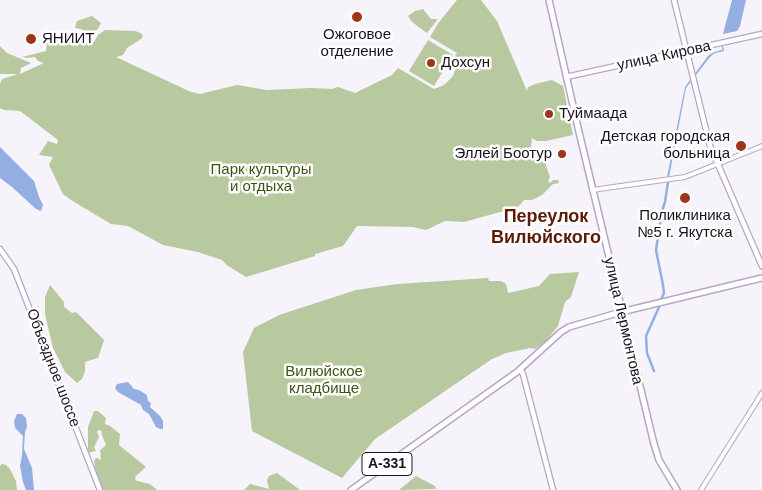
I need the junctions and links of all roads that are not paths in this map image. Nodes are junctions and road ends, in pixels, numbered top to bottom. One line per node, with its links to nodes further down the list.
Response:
1 (549, 0): 5 (main road, улица Лермонтова)
2 (674, 0): 4 (main road)
3 (762, 34): 4 (main road, улица Кирова)
4 (687, 51): 5 (main road, улица Кирова); 7 (main road)
5 (566, 77): 8 (main road, улица Лермонтова)
6 (762, 146): 7 (street)
7 (718, 165): 8 (street); 10 (main road)
8 (592, 190): 12 (main road, улица Лермонтова)
9 (0, 249): 15 (main road, Объездное шоссе)
10 (762, 266)
11 (762, 278): 12 (main road)
12 (621, 312): 13 (main road, А-331); 18 (main road, улица Лермонтова)
13 (520, 369): 16 (main road, А-331); 17 (main road)
14 (762, 393): 19 (street)
15 (100, 490)
16 (351, 490)
17 (553, 490)
18 (677, 490)
19 (701, 490)

